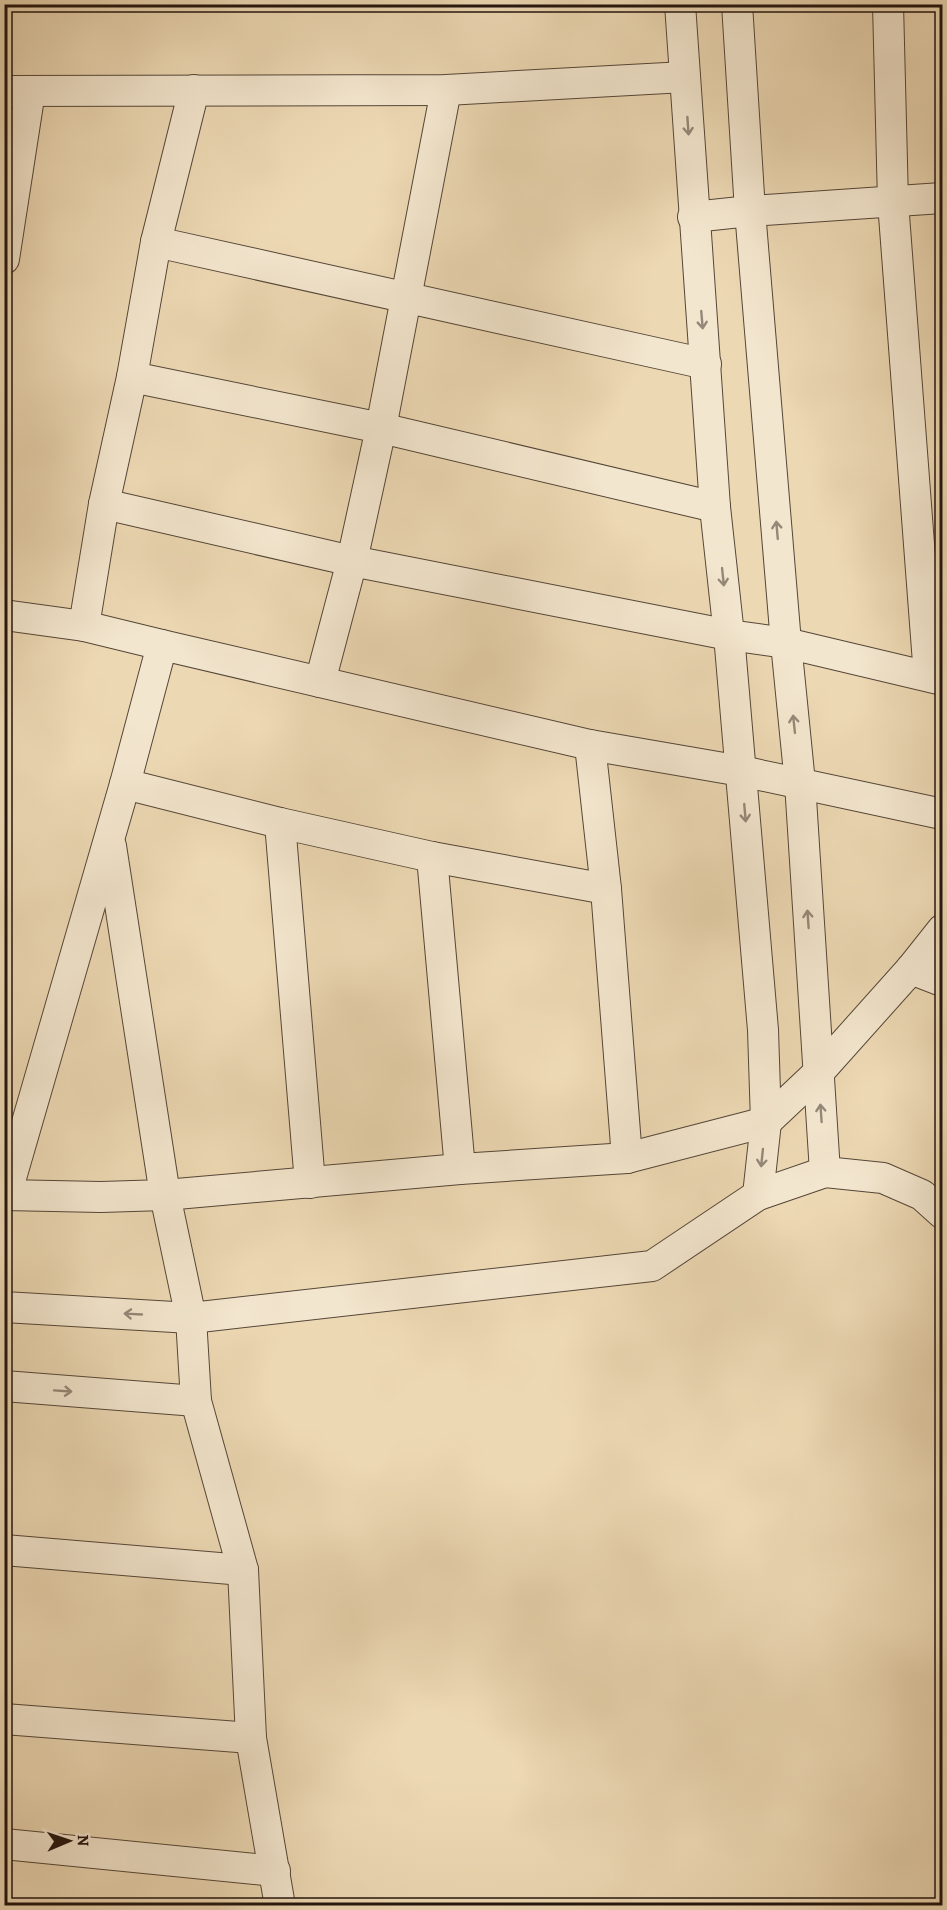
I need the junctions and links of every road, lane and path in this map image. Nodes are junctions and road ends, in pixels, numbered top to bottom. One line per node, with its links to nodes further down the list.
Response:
1 (680, 4): 4 (street)
2 (737, 4): 10 (street)
3 (888, 4): 9 (street)
4 (685, 76): 6 (street); 11 (street, one-way to 11)
5 (194, 90): 6 (street); 7 (street); 12 (street)
6 (446, 90): 14 (street)
7 (17, 91): 13 (street)
8 (942, 198): 9 (street)
9 (893, 202): 10 (street); 26 (street)
10 (750, 211): 11 (street); 24 (street, one-way to 10)
11 (693, 218): 15 (street, one-way to 15)
12 (156, 242): 14 (street); 16 (street)
13 (6, 247)
14 (407, 298): 15 (street); 17 (street)
15 (706, 364): 19 (street)
16 (132, 377): 17 (street); 18 (street)
17 (381, 429): 19 (street); 20 (street)
18 (104, 504): 20 (street); 22 (street)
19 (715, 507): 23 (street, one-way to 23)
20 (352, 561): 23 (street); 27 (street)
21 (6, 623): 22 (street)
22 (84, 626): 25 (street)
23 (729, 634): 24 (street); 29 (street)
24 (786, 643): 26 (street); 30 (street, one-way to 24)
25 (162, 645): 27 (street); 31 (street)
26 (936, 678)
27 (321, 682): 28 (street)
28 (590, 745): 29 (street); 36 (street)
29 (741, 771): 30 (street); 41 (street, one-way to 41)
30 (800, 783): 32 (street); 40 (street, one-way to 30)
31 (125, 784): 33 (street); 34 (street)
32 (942, 814)
33 (280, 824): 35 (street); 45 (street)
34 (110, 837): 46 (street); 47 (street)
35 (432, 857): 36 (street); 43 (street)
36 (606, 889): 42 (street)
37 (942, 930): 38 (street)
38 (911, 969): 39 (street); 40 (street)
39 (942, 981)
40 (819, 1073): 41 (street); 44 (street, one-way to 40)
41 (766, 1122): 42 (street); 48 (street, one-way to 48)
42 (627, 1158): 43 (street)
43 (460, 1169): 45 (street)
44 (825, 1172): 48 (street); 49 (street)
45 (310, 1183): 46 (street)
46 (165, 1194): 47 (street); 51 (street)
47 (5, 1195)
48 (758, 1195): 51 (street)
49 (942, 1213)
50 (4, 1307): 51 (street, one-way to 50)
51 (191, 1317): 53 (street)
52 (4, 1386): 53 (street, one-way to 53)
53 (196, 1401): 55 (street)
54 (4, 1550): 55 (street)
55 (243, 1570): 57 (street)
56 (4, 1719): 57 (street)
57 (251, 1738): 59 (street)
58 (4, 1844): 59 (street)
59 (275, 1871): 60 (street)
60 (280, 1905)

